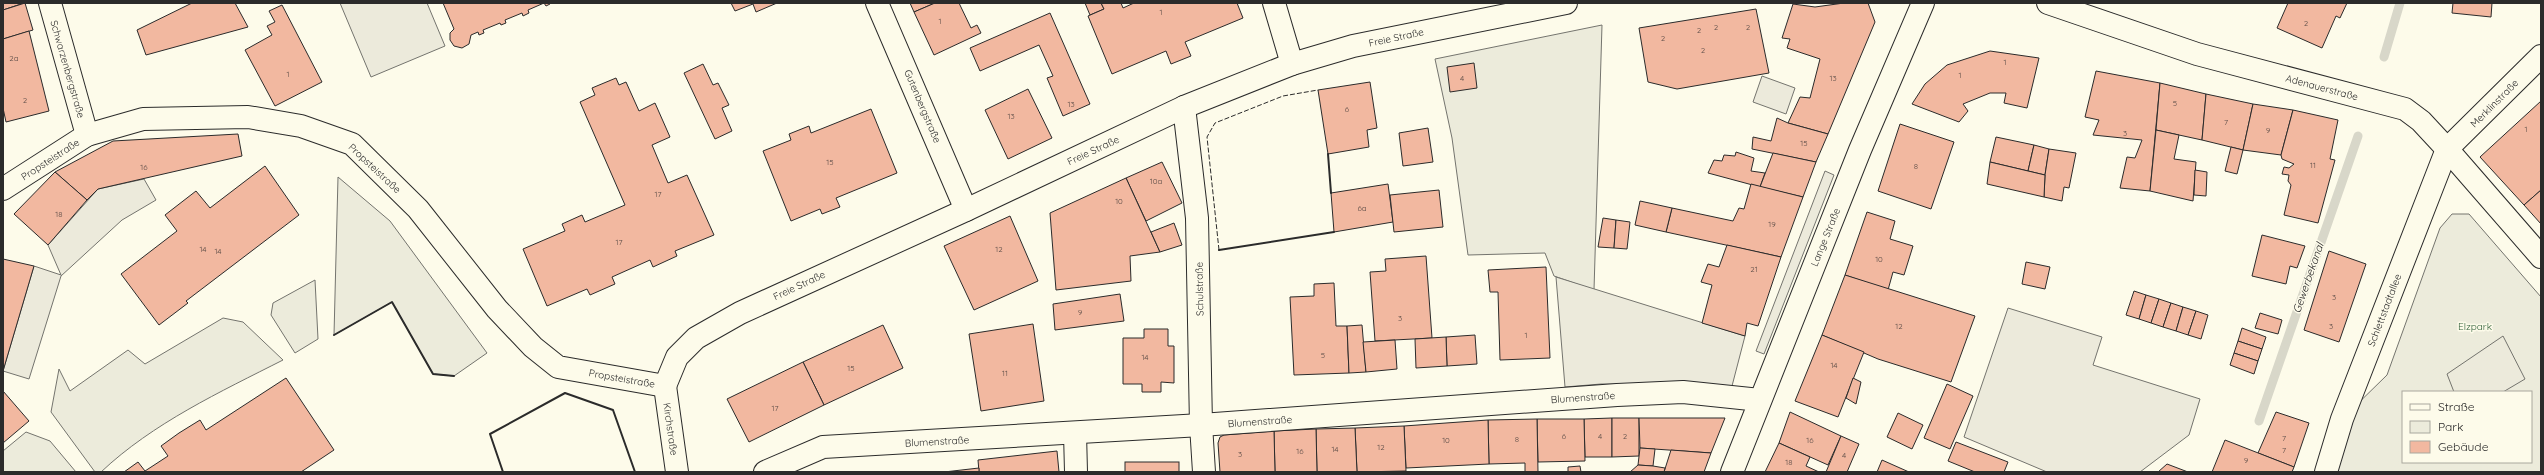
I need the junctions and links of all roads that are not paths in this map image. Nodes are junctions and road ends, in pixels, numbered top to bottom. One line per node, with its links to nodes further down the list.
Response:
1 (50, 3): 10 (street, Schwarzenbergstraße)
2 (877, 3): 13 (street, Gutenbergstraße)
3 (1274, 3): 8 (street)
4 (1566, 3): 8 (street, Freie Straße)
5 (1923, 3): 16 (street, Lange Straße)
6 (2048, 3): 11 (street, Adenauerstraße)
7 (2541, 56): 11 (street, Merklinstraße)
8 (1292, 64): 9 (street, Freie Straße)
9 (1184, 107): 13 (street, Freie Straße); 17 (street, Schulstraße)
10 (87, 135): 12 (street, Propsteistraße); 15 (street, Propsteistraße)
11 (2447, 149): 14 (street, Adenauerstraße); 24 (street, Schlettstadtallee)
12 (3, 189)
13 (966, 210): 15 (street, Freie Straße)
14 (2541, 257)
15 (665, 386): 19 (street, Kirchstraße)
16 (1760, 400): 17 (street, Blumenstraße); 23 (street, Lange Straße)
17 (1201, 425): 18 (street, Blumenstraße); 22 (street, Schulstraße)
18 (1075, 432): 20 (street, Blumenstraße); 21 (street)
19 (677, 472)
20 (765, 472)
21 (1076, 472)
22 (1204, 472)
23 (1732, 472)
24 (2326, 472)

